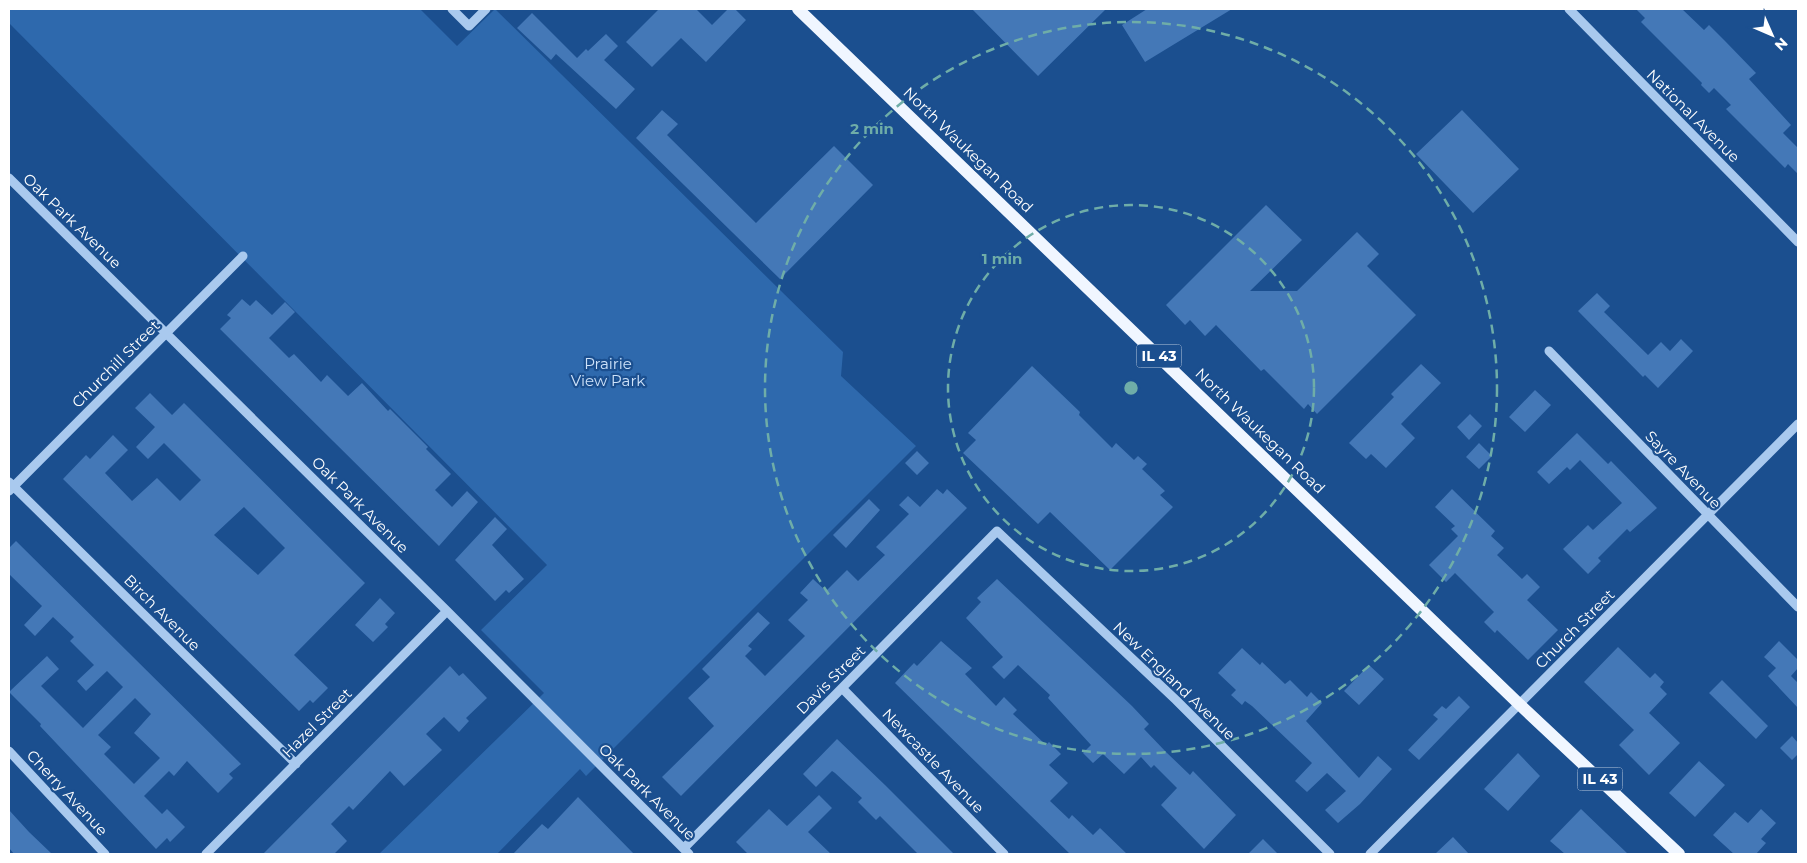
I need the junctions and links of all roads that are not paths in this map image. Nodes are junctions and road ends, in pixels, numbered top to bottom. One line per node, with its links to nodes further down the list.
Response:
1 (452, 9): 2 (street)
2 (486, 9)
3 (798, 9): 17 (main road, North Waukegan Road / IL 43)
4 (1569, 9): 6 (street, National Avenue)
5 (9, 178): 8 (street, Oak Park Avenue)
6 (1798, 242)
7 (243, 256): 8 (street, Churchill Street)
8 (166, 332): 11 (street, Churchill Street); 15 (street, Oak Park Avenue)
9 (1549, 351): 12 (street, Sayre Avenue)
10 (1798, 424): 12 (street, Church Street)
11 (10, 487): 19 (street, Birch Avenue)
12 (1708, 514): 14 (street, Sayre Avenue); 17 (street, Church Street)
13 (998, 531): 16 (street, Davis Street); 24 (street, New England Avenue)
14 (1798, 607)
15 (447, 611): 19 (street, Hazel Street); 20 (street, Oak Park Avenue)
16 (842, 688): 20 (street, Davis Street); 23 (street, Newcastle Avenue)
17 (1519, 704): 25 (street, Church Street); 26 (main road, North Waukegan Road / IL 43)
18 (9, 751): 21 (street, Cherry Avenue)
19 (296, 764): 22 (street, Hazel Street)
20 (687, 851)
21 (104, 854)
22 (206, 854)
23 (1004, 854)
24 (1330, 854)
25 (1370, 854)
26 (1679, 854)

